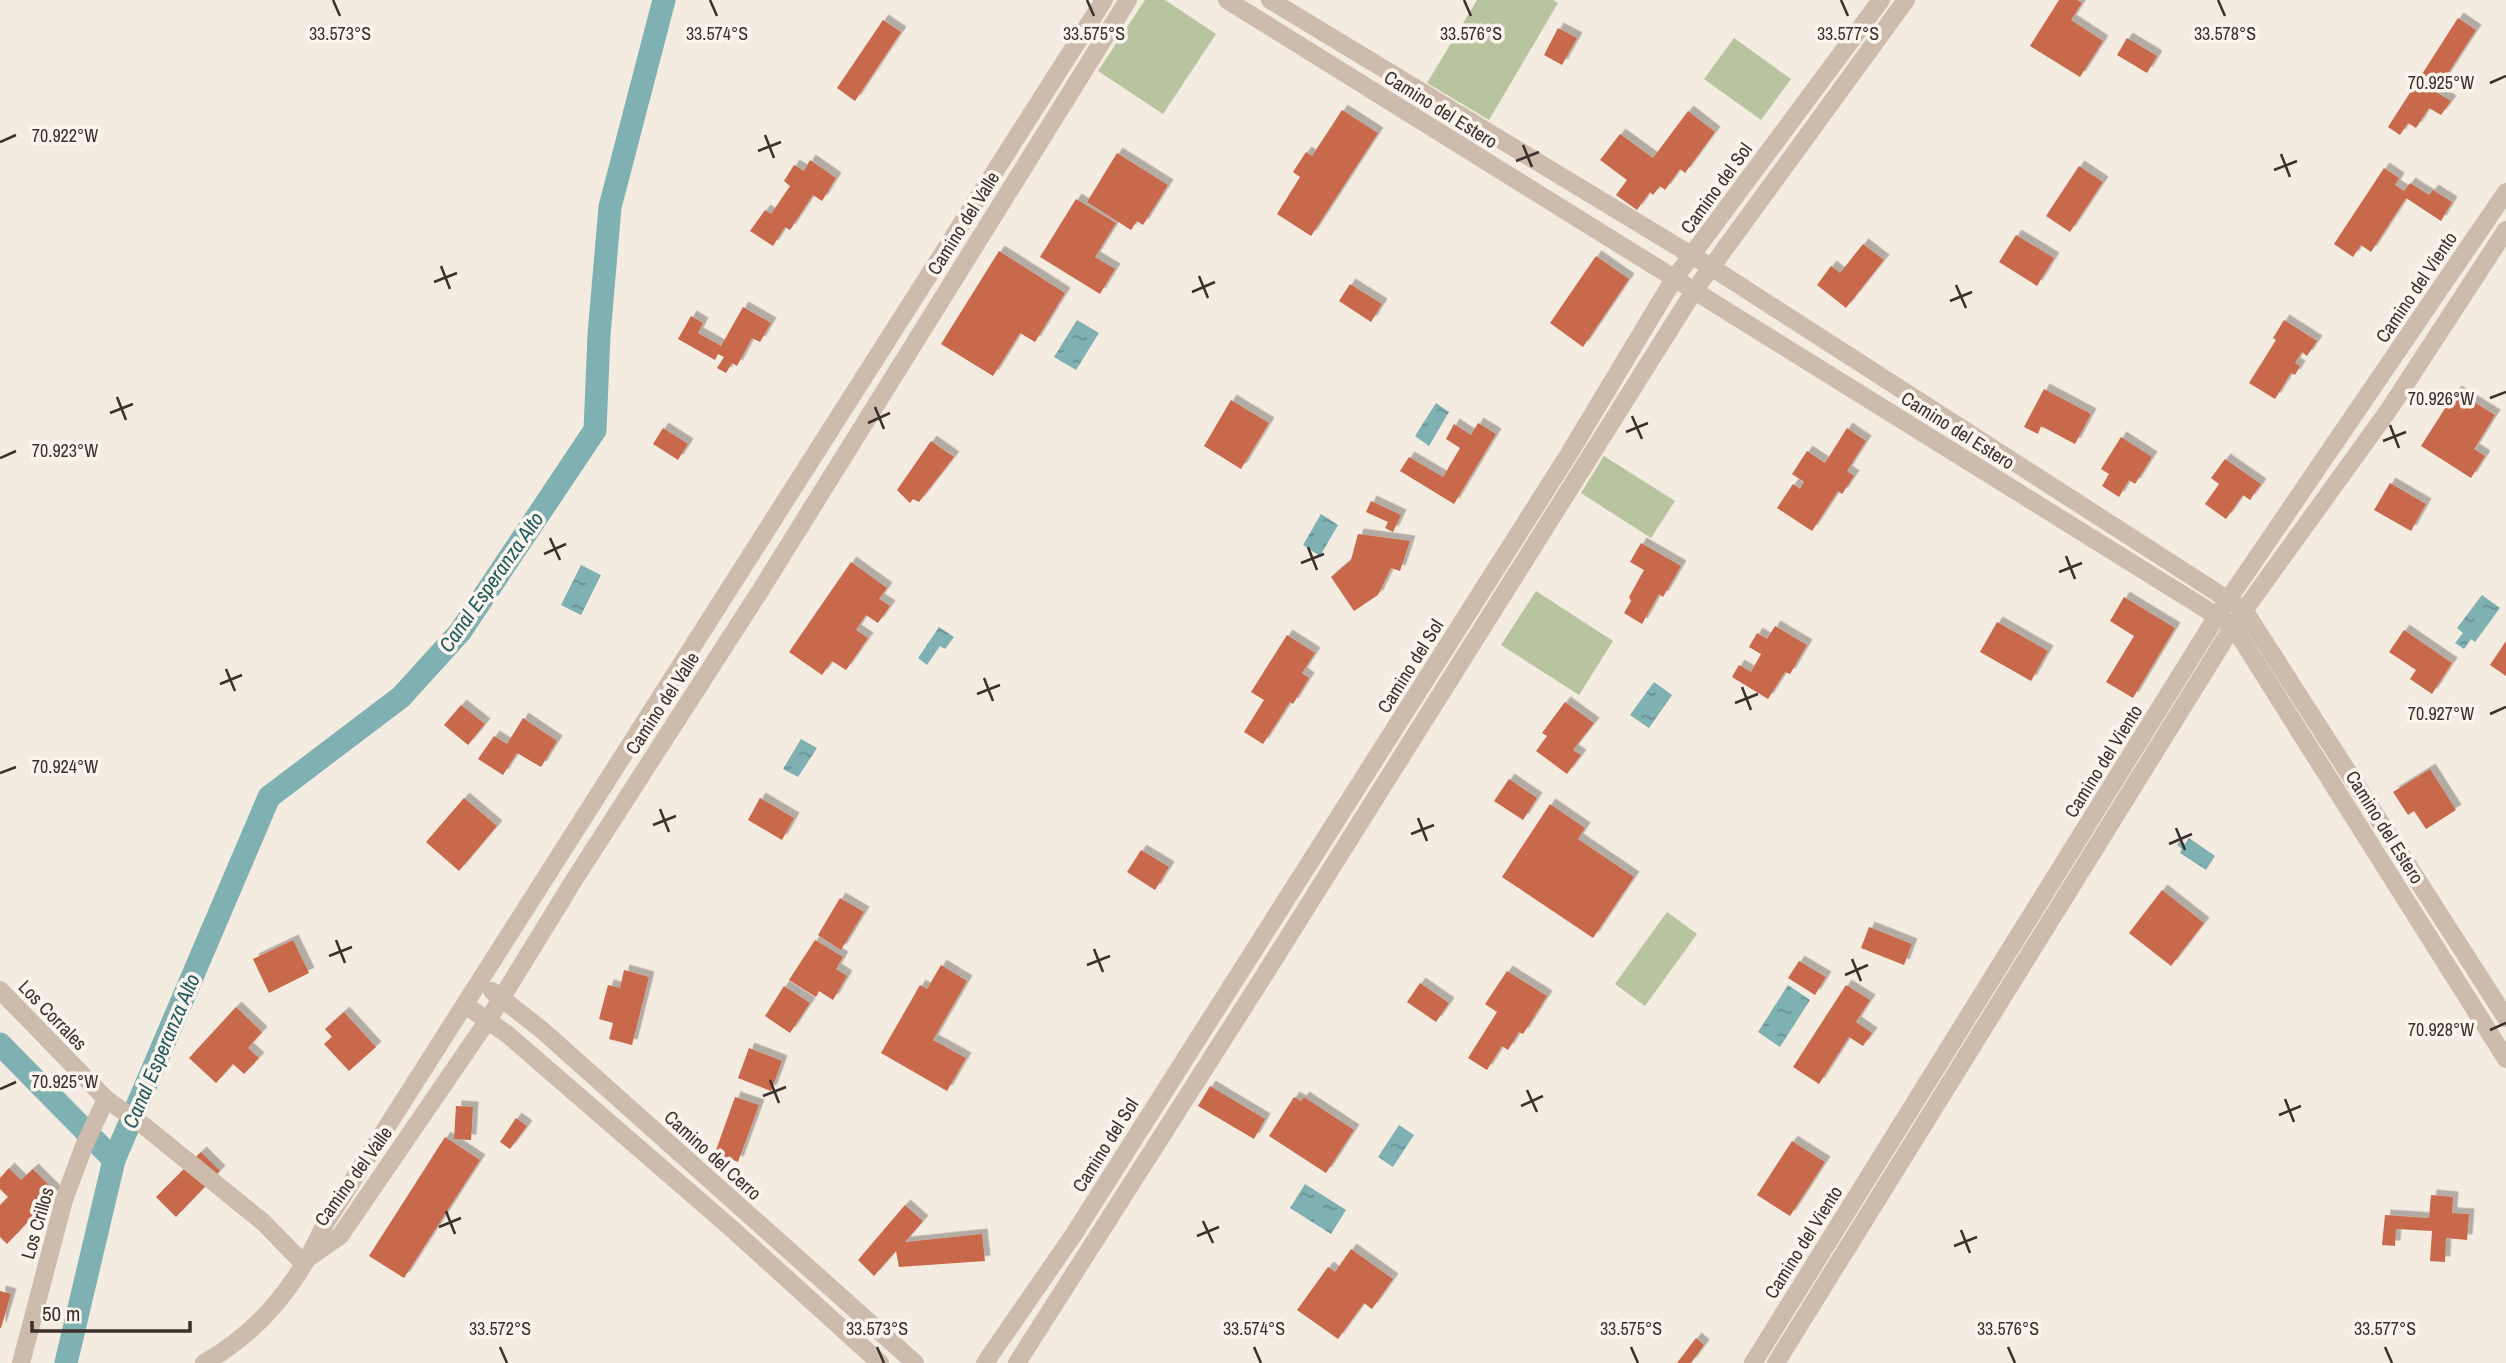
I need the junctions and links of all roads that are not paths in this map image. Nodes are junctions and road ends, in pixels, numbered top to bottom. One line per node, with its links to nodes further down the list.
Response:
1 (1104, 0): 17 (street, Camino del Valle)
2 (1128, 0): 19 (street, Camino del Valle)
3 (1227, 0): 11 (street, Camino del Estero)
4 (1270, 0): 9 (street, Camino del Estero)
5 (1881, 0): 9 (street, Camino del Sol)
6 (1906, 0): 10 (street)
7 (2503, 204): 13 (street, Camino del Viento)
8 (2506, 230): 14 (street, Camino del Viento)
9 (1692, 256): 10 (street, Camino del Estero); 11 (street, Camino del Sol)
10 (1711, 267): 12 (street); 13 (street, Camino del Estero)
11 (1674, 279): 12 (street, Camino del Estero); 30 (street, Camino del Sol)
12 (1694, 291): 15 (street, Camino del Estero); 31 (street)
13 (2229, 599): 14 (street, Camino del Estero); 15 (street, Camino del Viento)
14 (2244, 610): 16 (street, Camino del Viento); 21 (street, Camino del Estero)
15 (2217, 616): 16 (street, Camino del Estero); 32 (street, Camino del Viento)
16 (2233, 626): 23 (street, Camino del Estero); 33 (street, Camino del Viento)
17 (480, 982): 19 (street, Camino del Cerro); 20 (street, Camino del Valle)
18 (0, 990): 24 (street, Los Corrales)
19 (500, 998): 22 (street, Camino del Valle); 29 (street, Camino del Cerro)
20 (465, 1004): 22 (street); 25 (street, Camino del Valle)
21 (2506, 1018)
22 (488, 1020): 25 (street, Camino del Valle); 28 (street)
23 (2506, 1059)
24 (106, 1099): 25 (street, Los Corrales); 26 (street, Los Crillos)
25 (307, 1260): 27 (street)
26 (21, 1363)
27 (204, 1363)
28 (880, 1363)
29 (915, 1363)
30 (985, 1363)
31 (1017, 1363)
32 (1753, 1363)
33 (1776, 1363)

